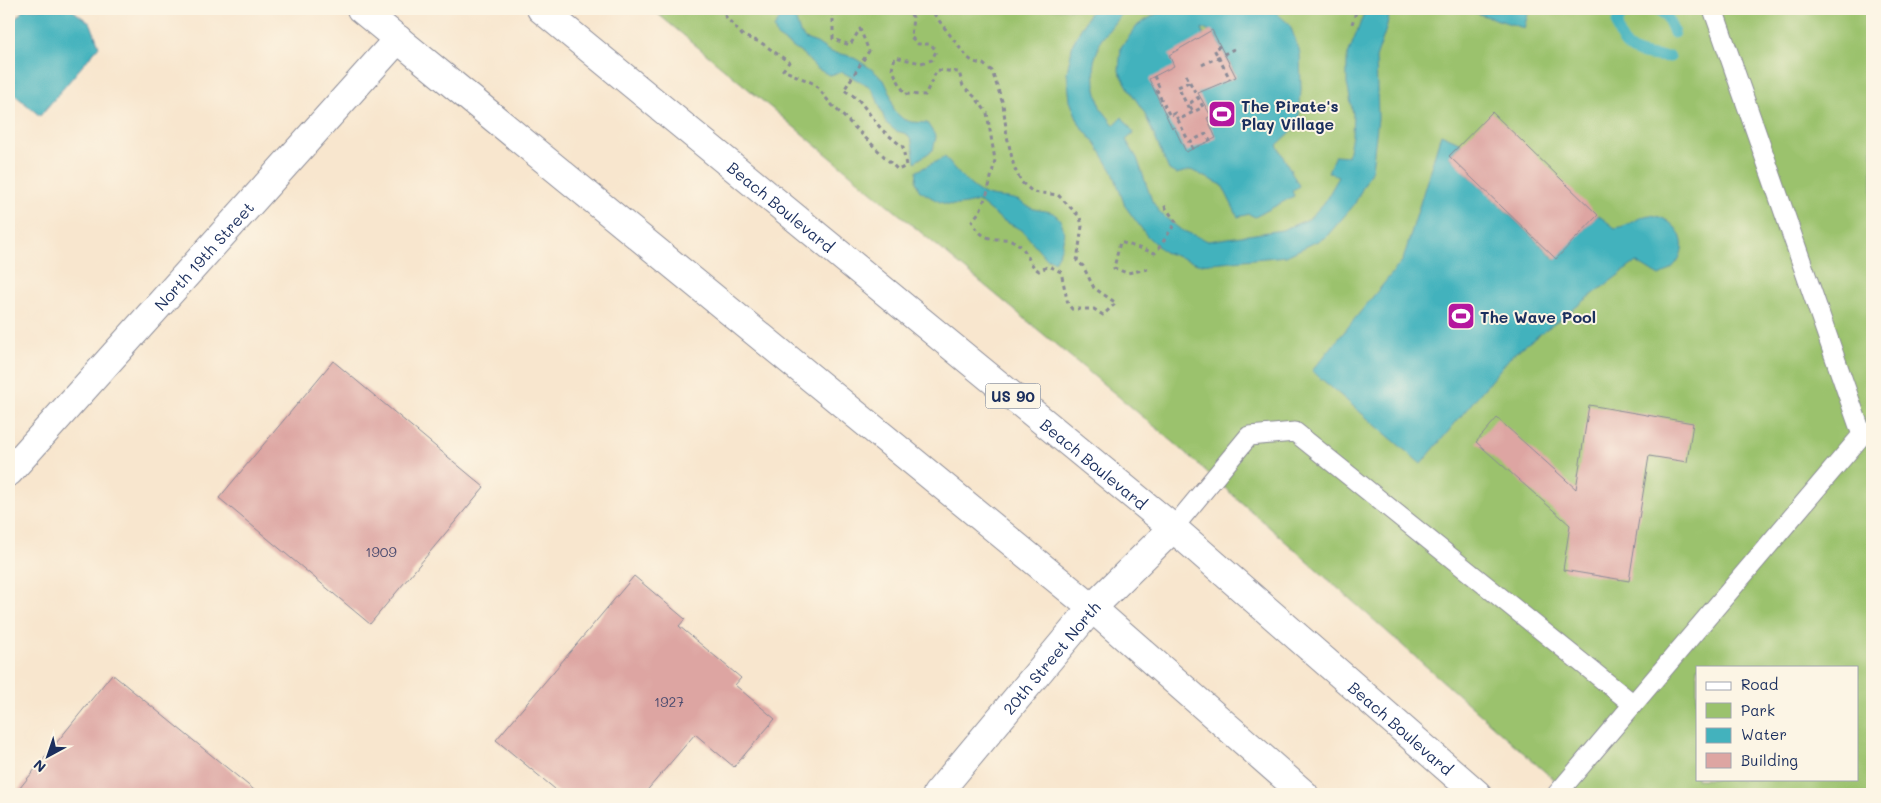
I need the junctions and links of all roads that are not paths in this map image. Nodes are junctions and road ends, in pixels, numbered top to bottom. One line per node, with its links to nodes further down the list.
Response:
1 (361, 9): 4 (main road)
2 (541, 9): 6 (main road, Beach Boulevard / US 90)
3 (1713, 9): 8 (lane)
4 (398, 39): 5 (main road, North 19th Street); 7 (main road)
5 (10, 468)
6 (1174, 528): 7 (main road, 20th Street North); 8 (lane); 11 (main road, Beach Boulevard / US 90)
7 (1092, 608): 9 (main road, 20th Street North); 10 (main road)
8 (1633, 704): 12 (lane)
9 (937, 794)
10 (1304, 794)
11 (1478, 794)
12 (1557, 794)

